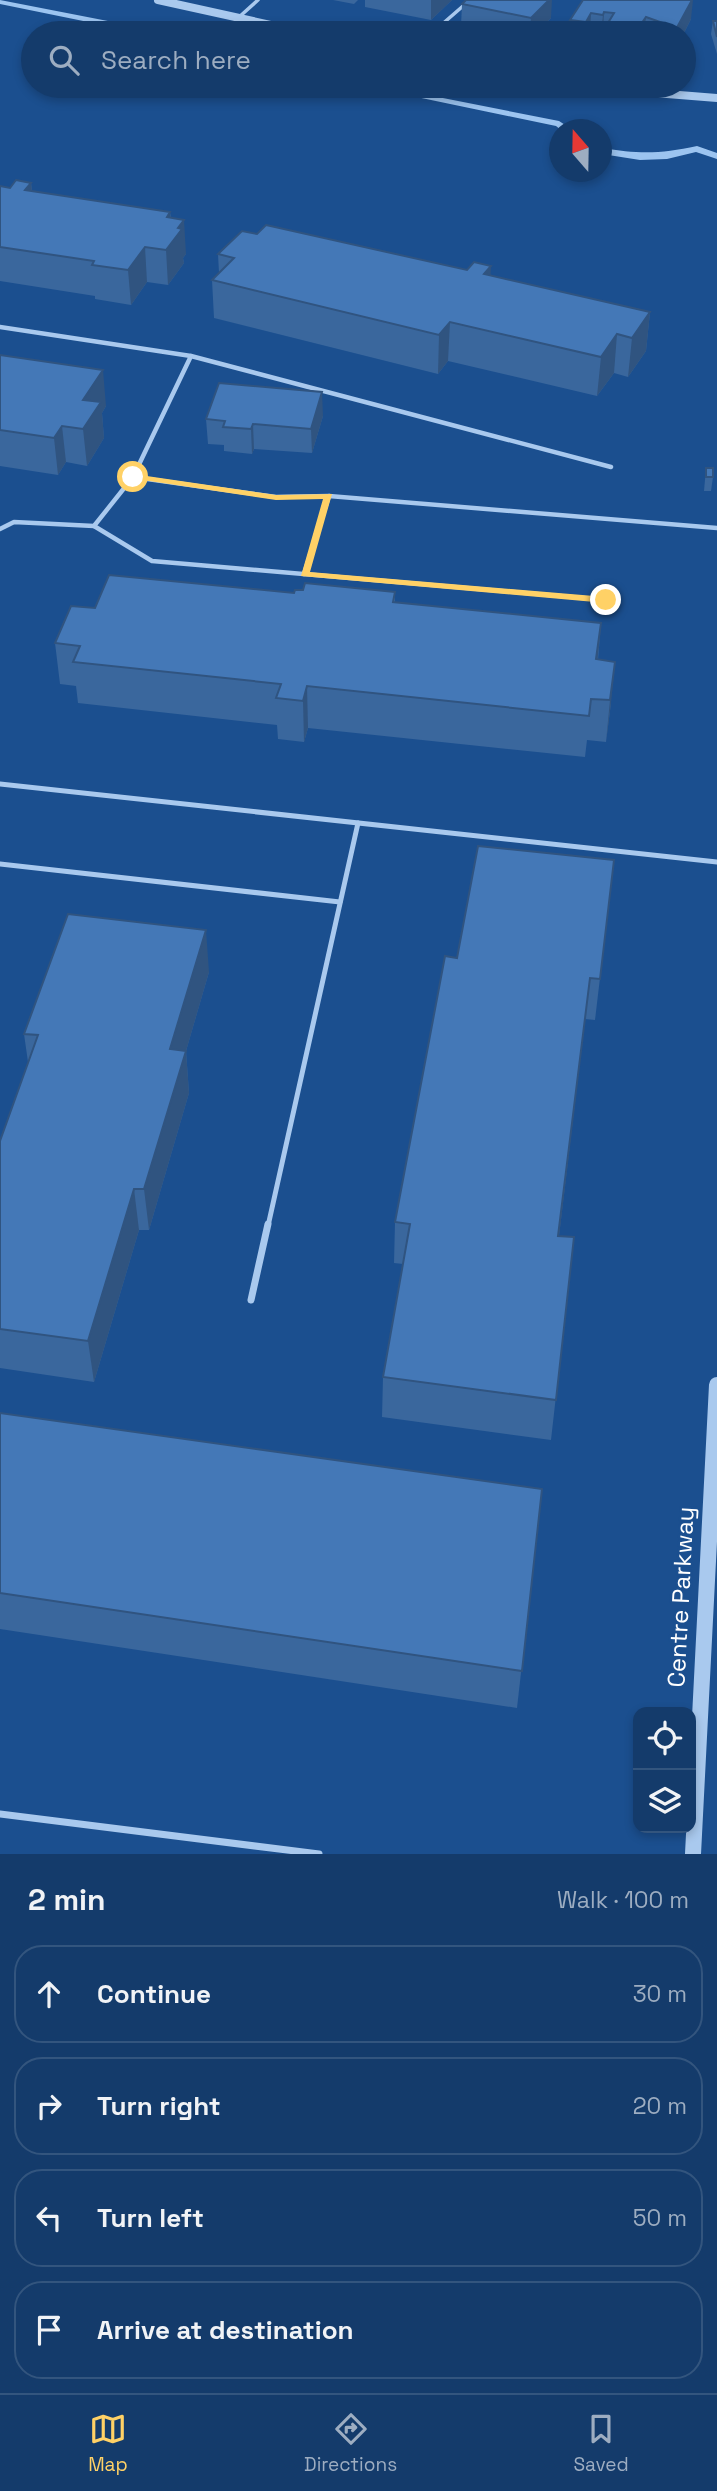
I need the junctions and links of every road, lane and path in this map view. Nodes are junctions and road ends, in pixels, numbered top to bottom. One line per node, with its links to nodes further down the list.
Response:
1 (158, 0): 4 (street)
2 (258, 0): 4 (lane)
3 (470, 0): 6 (lane)
4 (238, 18): 5 (street)
5 (252, 21)
6 (446, 21)
7 (696, 96): 8 (street)
8 (717, 98)
9 (0, 327): 10 (lane)
10 (191, 356): 11 (lane); 12 (lane)
11 (611, 467)
12 (133, 477): 13 (lane); 14 (lane)
13 (329, 496): 15 (lane); 17 (lane)
14 (94, 526): 16 (lane); 17 (lane)
15 (717, 528)
16 (0, 529)
17 (304, 574): 18 (lane)
18 (606, 600)
19 (0, 784): 20 (lane)
20 (358, 823): 21 (lane); 23 (lane)
21 (717, 862)
22 (0, 864): 23 (lane)
23 (340, 902): 24 (lane)
24 (251, 1300)
25 (717, 1385): 28 (street, Centre Parkway)
26 (0, 1814): 27 (lane)
27 (318, 1854)
28 (693, 1854)

